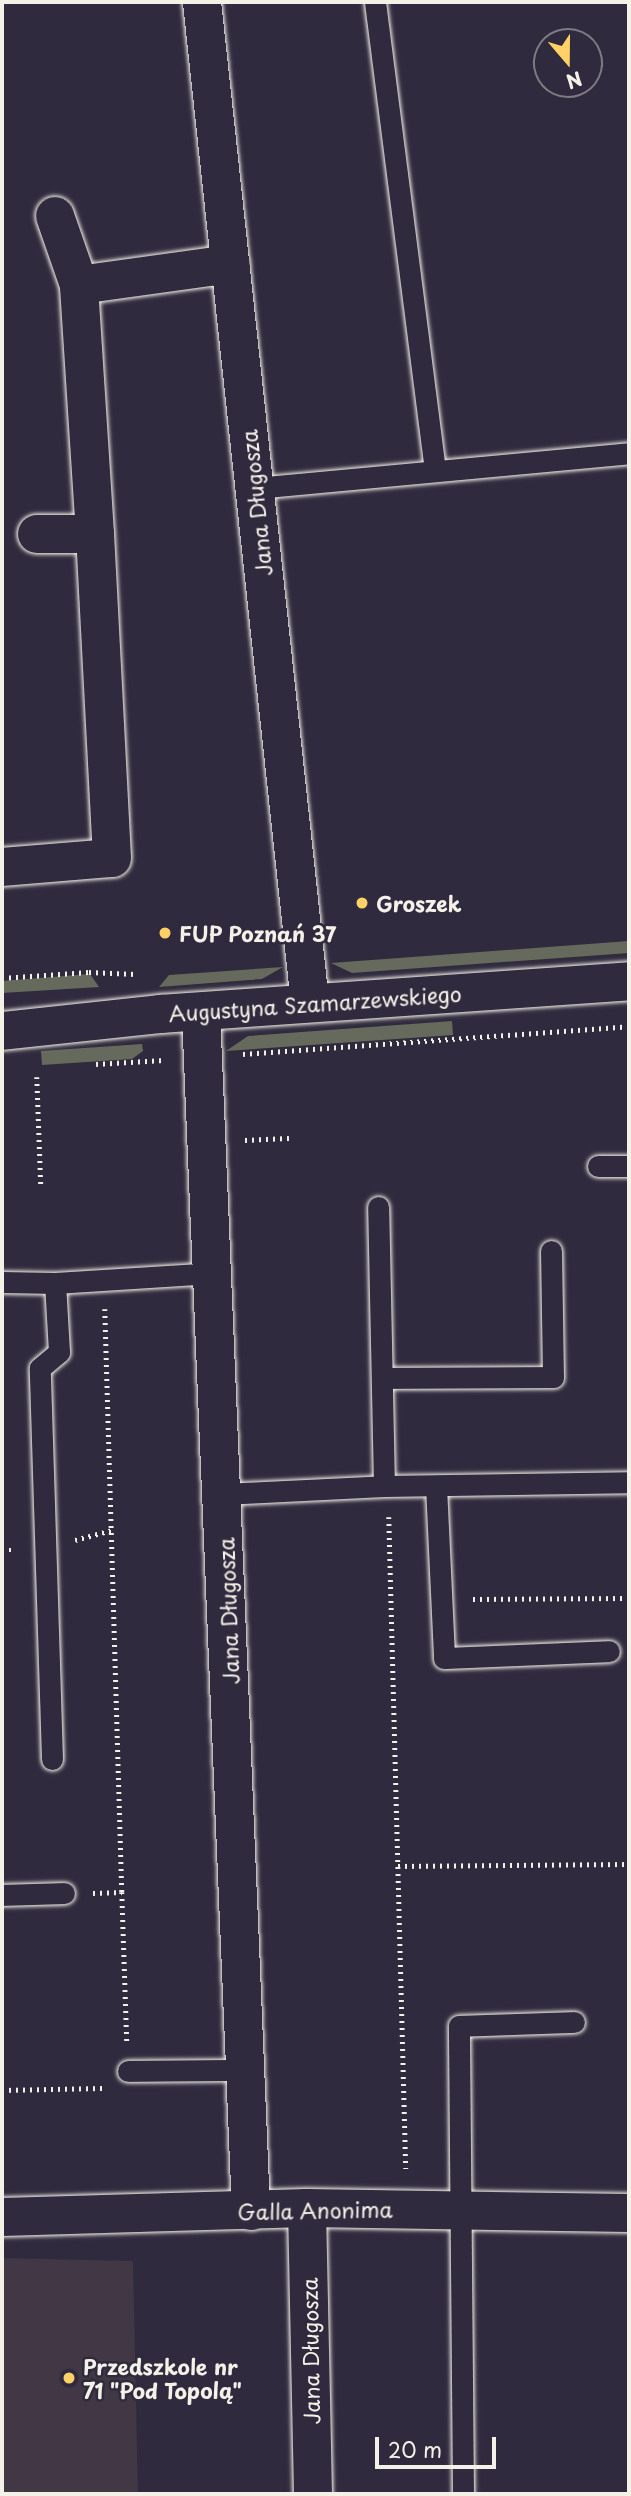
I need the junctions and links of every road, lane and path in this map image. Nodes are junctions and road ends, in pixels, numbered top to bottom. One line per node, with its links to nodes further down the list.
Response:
1 (202, 2): 4 (street, Jana Długosza)
2 (375, 2): 7 (lane)
3 (55, 216): 5 (street)
4 (230, 264): 5 (street); 8 (street, Jana Długosza)
5 (79, 285): 10 (street)
6 (629, 453): 7 (lane)
7 (435, 470): 8 (lane)
8 (255, 488): 15 (street, Jana Długosza)
9 (37, 534): 10 (street)
10 (95, 534): 11 (street)
11 (2, 867)
12 (142, 973): 13 (path)
13 (2, 978)
14 (629, 981): 15 (street, Augustyna Szamarzewskiego)
15 (310, 1003): 16 (street, Augustyna Szamarzewskiego)
16 (201, 1012): 18 (street, Augustyna Szamarzewskiego); 28 (street, Jana Długosza)
17 (629, 1026): 19 (path)
18 (2, 1031)
19 (237, 1054)
20 (37, 1077): 25 (path)
21 (289, 1138): 22 (path)
22 (237, 1141)
23 (598, 1166): 24 (lane)
24 (629, 1166)
25 (41, 1187)
26 (378, 1207): 32 (lane)
27 (551, 1251): 32 (lane)
28 (212, 1273): 29 (lane); 36 (street, Jana Długosza)
29 (104, 1280): 31 (lane); 44 (path)
30 (2, 1282): 31 (lane)
31 (55, 1283): 41 (lane)
32 (382, 1378): 34 (lane)
33 (629, 1482): 35 (lane)
34 (384, 1486): 35 (lane); 36 (lane)
35 (436, 1486): 39 (lane)
36 (223, 1494): 48 (street, Jana Długosza)
37 (389, 1509): 43 (path)
38 (629, 1598): 39 (path)
39 (441, 1599): 40 (lane)
40 (609, 1651)
41 (52, 1759)
42 (629, 1864): 43 (path)
43 (398, 1866): 50 (path)
44 (122, 1892): 45 (path); 49 (path)
45 (64, 1893): 46 (lane)
46 (2, 1895)
47 (574, 2022): 53 (lane)
48 (247, 2070): 49 (lane); 52 (street, Jana Długosza)
49 (128, 2071)
50 (407, 2183)
51 (307, 2208): 52 (street, Galla Anonima); 53 (street, Galla Anonima); 56 (street, Jana Długosza)
52 (251, 2211): 55 (street, Galla Anonima)
53 (463, 2211): 54 (street, Galla Anonima); 57 (lane)
54 (629, 2213)
55 (2, 2217)
56 (313, 2494)
57 (463, 2494)

